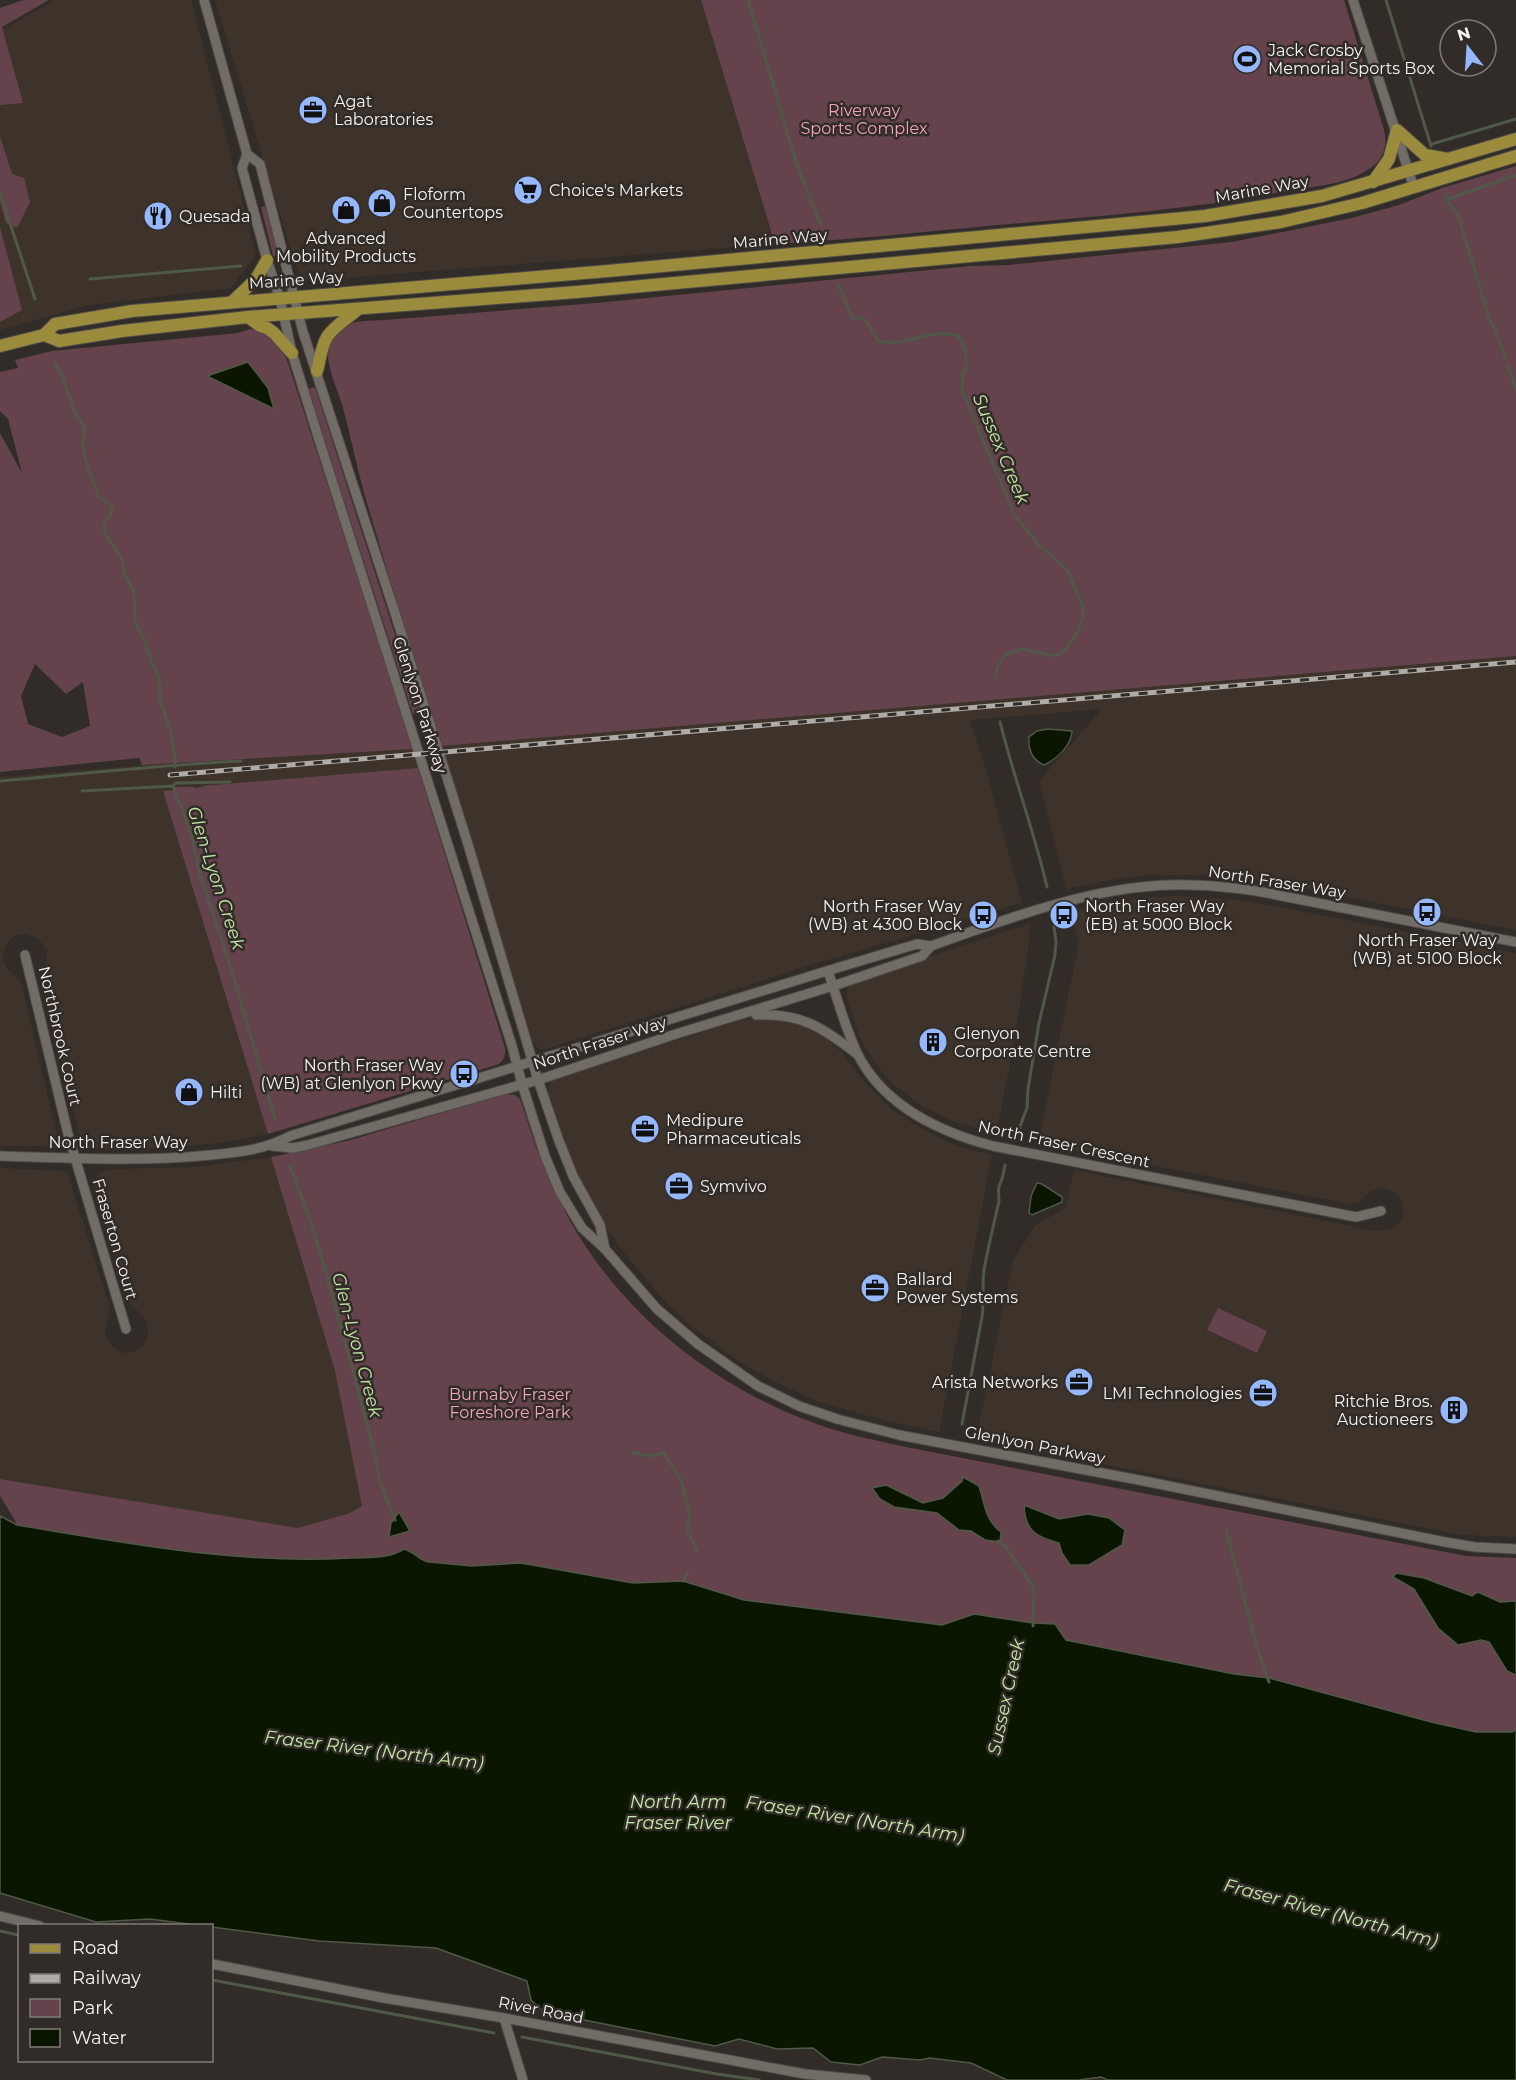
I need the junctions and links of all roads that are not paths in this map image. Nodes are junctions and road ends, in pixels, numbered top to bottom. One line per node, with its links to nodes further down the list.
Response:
1 (204, 0): 5 (street, Glenlyon Parkway)
2 (1353, 0): 3 (street)
3 (1396, 130): 7 (main road); 8 (street); 9 (main road)
4 (1516, 139): 7 (main road, Marine Way)
5 (247, 154): 11 (street, Glenlyon Parkway); 12 (street, Glenlyon Parkway)
6 (1516, 156): 10 (main road, Marine Way)
7 (1450, 159): 8 (main road, Marine Way)
8 (1409, 171): 9 (main road, Marine Way); 10 (street)
9 (1373, 182): 12 (main road, Marine Way)
10 (1414, 188): 15 (main road, Marine Way)
11 (267, 260): 13 (street, Glenlyon Parkway); 14 (main road)
12 (296, 298): 13 (main road, Marine Way); 16 (street, Glenlyon Parkway)
13 (280, 299): 14 (main road, Marine Way); 17 (street, Glenlyon Parkway)
14 (234, 302): 19 (main road, Marine Way)
15 (357, 310): 16 (main road, Marine Way); 22 (main road)
16 (300, 314): 17 (main road, Marine Way); 22 (street, Glenlyon Parkway)
17 (284, 315): 18 (main road, Marine Way); 21 (street, Glenlyon Parkway)
18 (248, 317): 19 (main road, Marine Way); 21 (main road)
19 (44, 335): 20 (main road, Marine Way)
20 (0, 346)
21 (292, 353): 31 (street, Glenlyon Parkway)
22 (317, 371): 30 (street, Glenlyon Parkway)
23 (1516, 942): 24 (street, North Fraser Way)
24 (931, 946): 26 (street, North Fraser Way); 27 (street, North Fraser Way)
25 (25, 955): 36 (street, Northbrook Court)
26 (828, 971): 27 (street, North Fraser Crescent); 30 (street, North Fraser Way)
27 (833, 986): 28 (street, North Fraser Way); 29 (street, North Fraser Crescent)
28 (743, 1015): 29 (street); 32 (street, North Fraser Way)
29 (859, 1056): 37 (street, North Fraser Crescent)
30 (532, 1061): 31 (street, North Fraser Way); 32 (street, Glenlyon Parkway)
31 (518, 1065): 33 (street, Glenlyon Parkway); 34 (street, North Fraser Way)
32 (538, 1080): 33 (street, North Fraser Way); 38 (street, Glenlyon Parkway)
33 (522, 1084): 34 (street, North Fraser Way); 38 (street, Glenlyon Parkway)
34 (272, 1146): 36 (street, North Fraser Way)
35 (0, 1156): 36 (street, North Fraser Way)
36 (76, 1158): 39 (street, Fraserton Court)
37 (1381, 1211)
38 (605, 1249): 40 (street, Glenlyon Parkway)
39 (126, 1329)
40 (1516, 1549)
41 (0, 1916): 42 (street)
42 (32, 1924)
43 (213, 1964): 44 (street, River Road)
44 (504, 2018): 45 (street); 46 (street, River Road)
45 (523, 2080)
46 (867, 2080)

